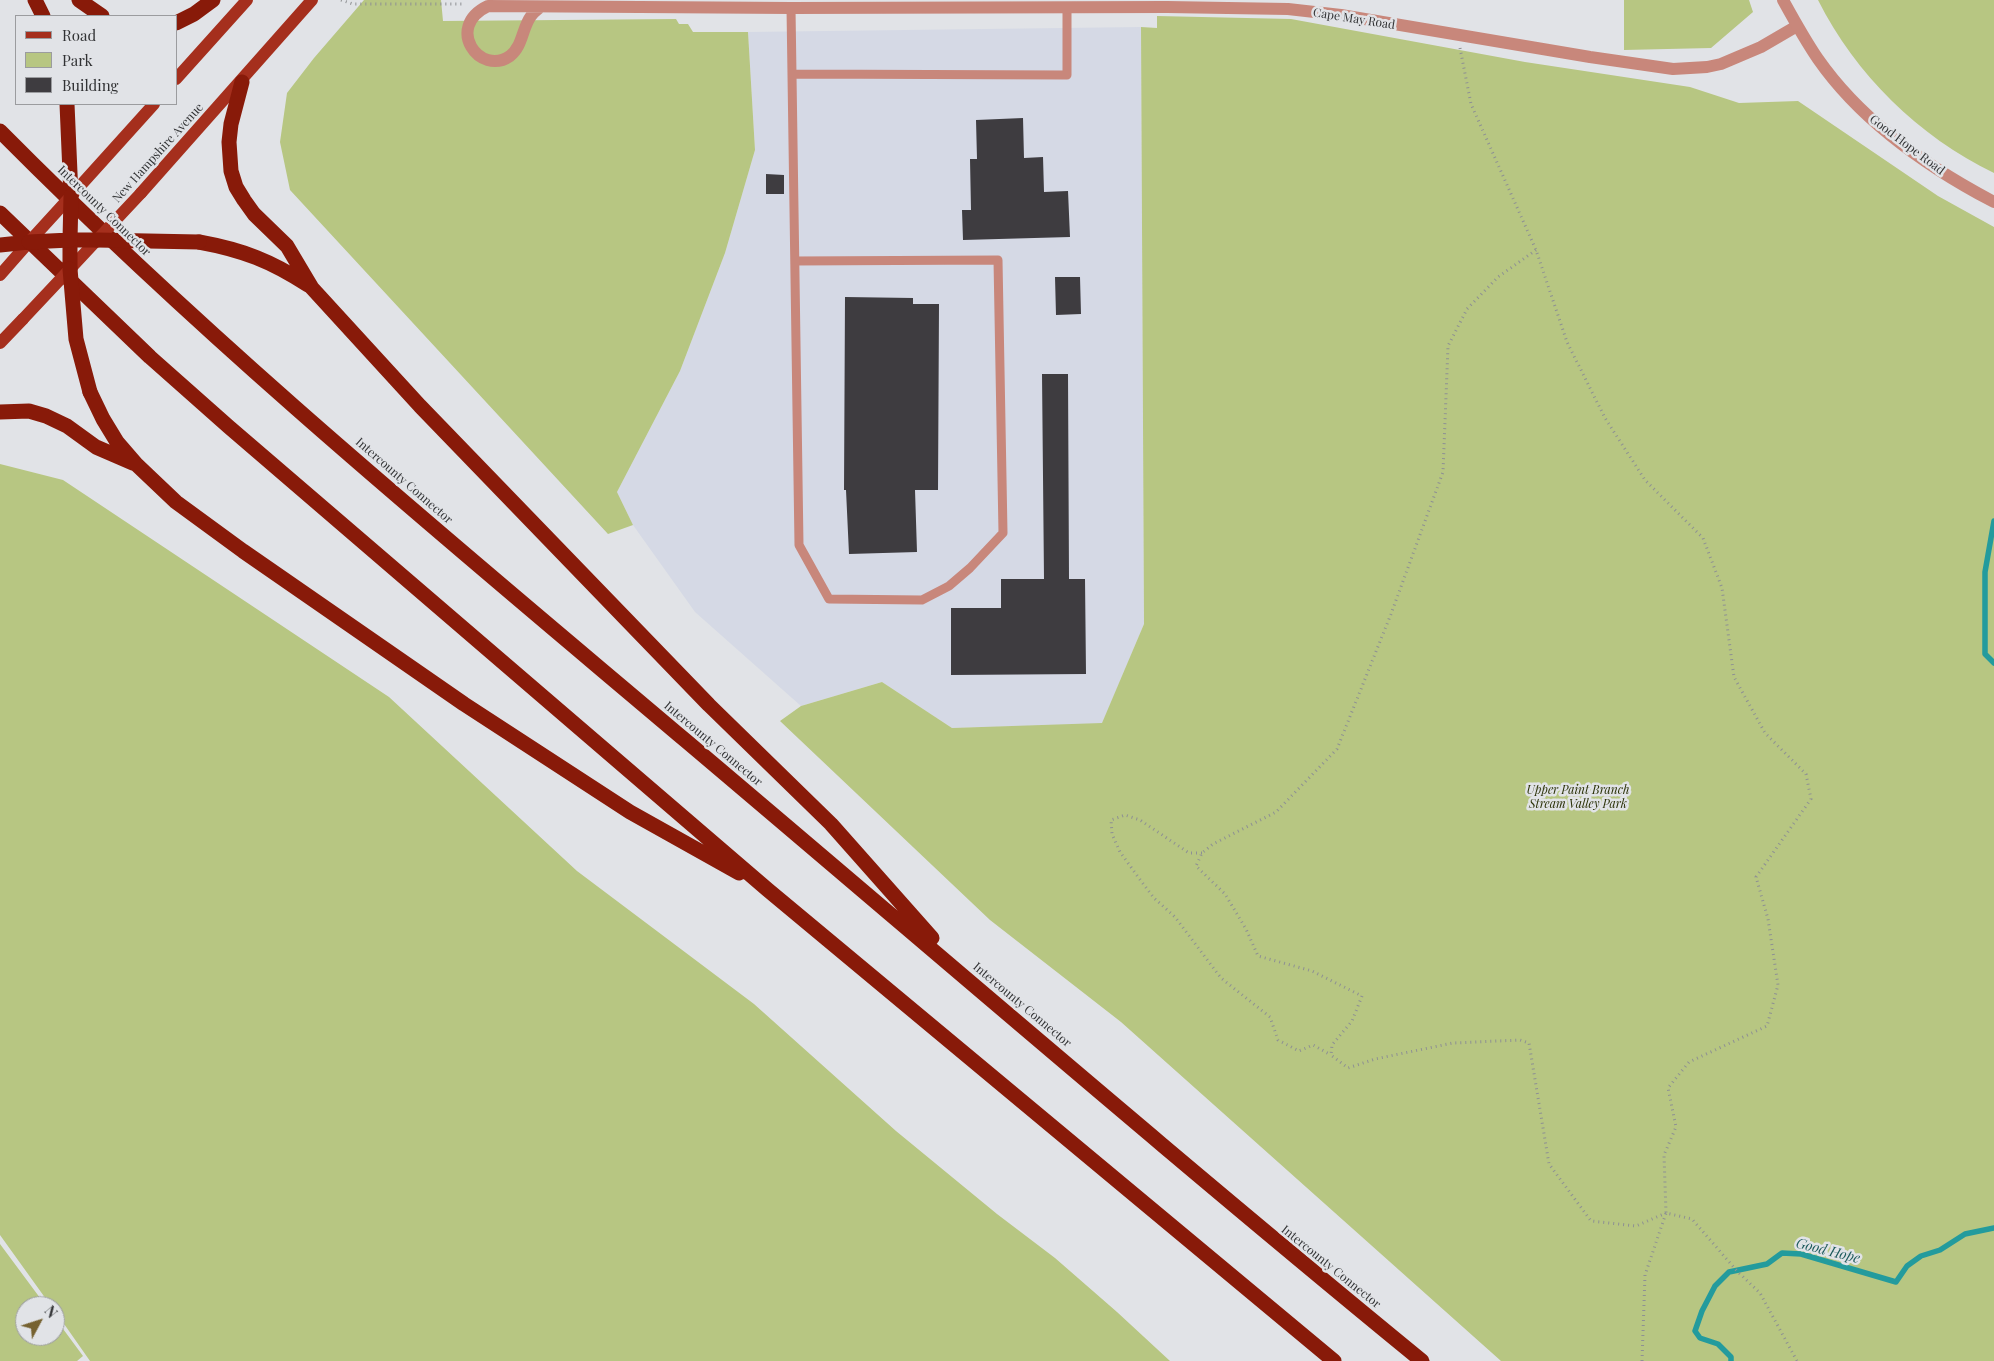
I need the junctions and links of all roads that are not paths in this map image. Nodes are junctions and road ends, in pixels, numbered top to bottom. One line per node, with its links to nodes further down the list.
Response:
1 (34, 0): 13 (highway)
2 (79, 0): 14 (highway)
3 (213, 0): 15 (highway)
4 (247, 0): 18 (main road)
5 (312, 0): 19 (main road, New Hampshire Avenue)
6 (1783, 0): 16 (street, Good Hope Road)
7 (1107, 3): 8 (street, Cape May Road); 10 (street, Cape May Road)
8 (1167, 3): 16 (street, Cape May Road)
9 (849, 4): 10 (street, Cape May Road); 12 (street, Cape May Road)
10 (1067, 7): 17 (lane)
11 (539, 8): 11 (street, Cape May Road); 12 (street, Cape May Road)
12 (791, 8): 17 (lane)
13 (42, 15)
14 (101, 15)
15 (178, 22)
16 (1797, 26): 24 (street, Good Hope Road)
17 (792, 74): 30 (lane)
18 (178, 77)
19 (242, 82): 27 (main road, New Hampshire Avenue, bridge); 33 (highway)
20 (153, 105): 23 (main road)
21 (68, 111): 23 (highway)
22 (0, 131): 38 (highway, Intercounty Connector)
23 (70, 196): 26 (highway, bridge); 28 (main road, bridge)
24 (1994, 202)
25 (0, 213): 37 (highway)
26 (70, 240): 27 (highway); 28 (highway, bridge); 31 (highway)
27 (97, 240): 31 (main road, New Hampshire Avenue); 33 (highway, bridge)
28 (30, 242): 29 (highway); 32 (main road)
29 (0, 244)
30 (795, 261): 30 (lane)
31 (70, 269): 34 (main road, New Hampshire Avenue, bridge); 36 (highway, bridge)
32 (0, 275)
33 (312, 288): 38 (highway)
34 (0, 343)
35 (0, 412): 36 (highway)
36 (136, 464): 37 (highway)
37 (768, 890): 39 (highway)
38 (967, 978): 40 (highway, Intercounty Connector)
39 (1334, 1361)
40 (1422, 1361)

